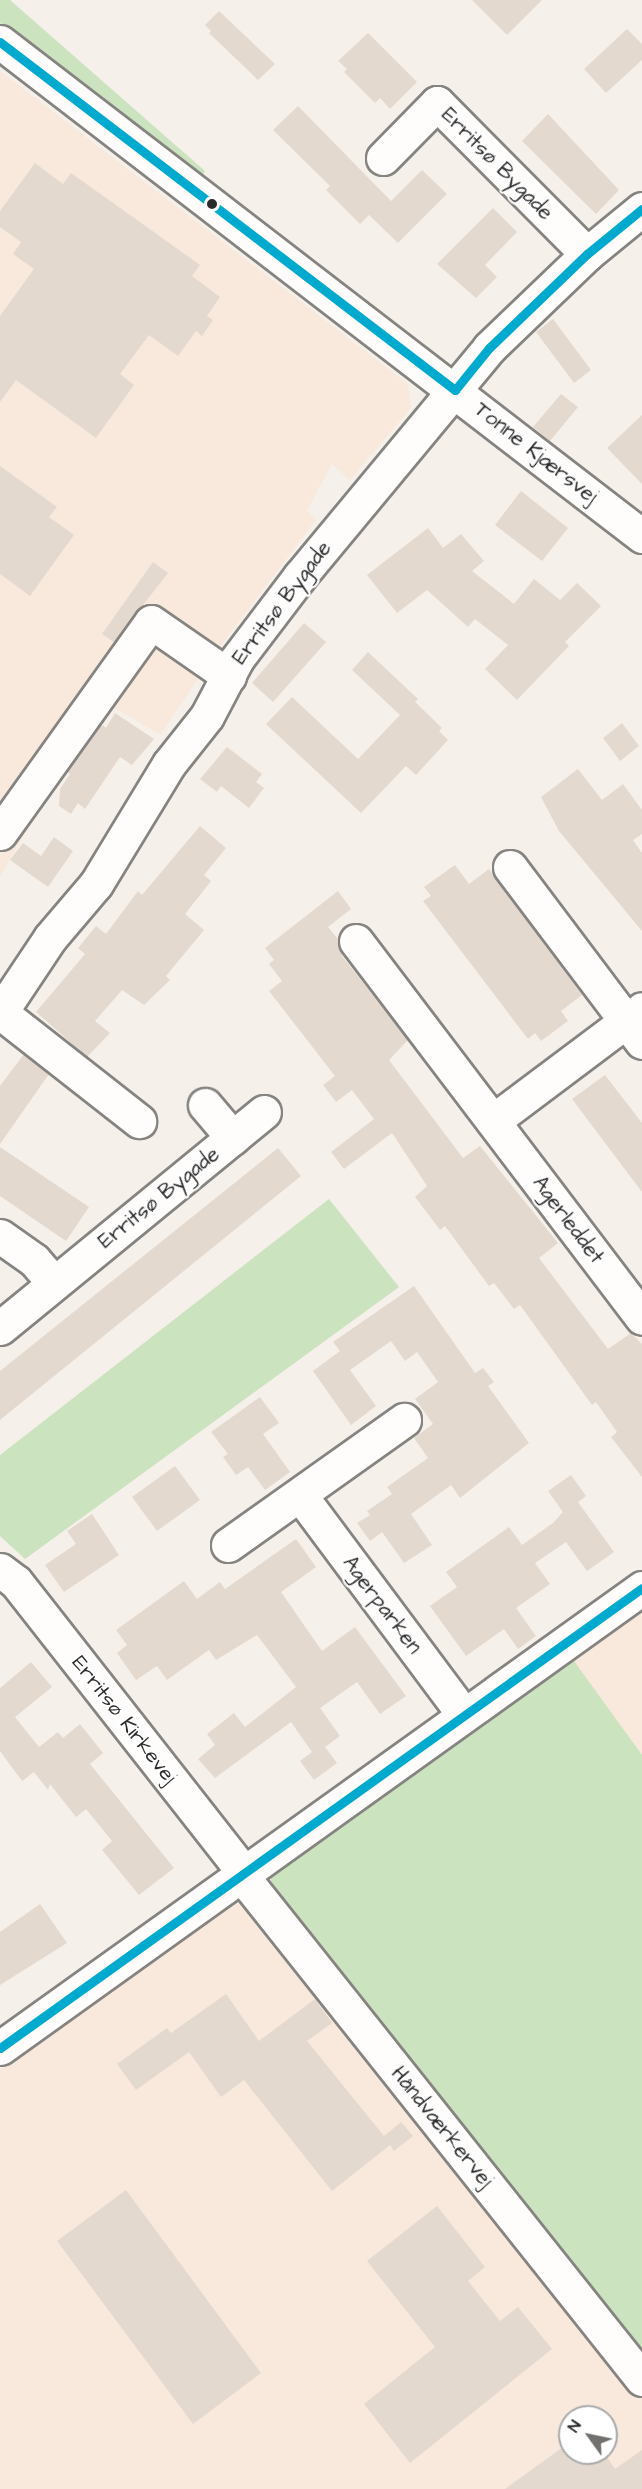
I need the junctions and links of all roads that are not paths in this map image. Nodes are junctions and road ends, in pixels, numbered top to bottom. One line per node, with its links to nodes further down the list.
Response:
1 (4, 54): 5 (street, Tonne Kjærsvej)
2 (383, 158): 4 (street, Erritsø Bygade)
3 (642, 209): 4 (street, Erritsø Bygade)
4 (587, 254): 5 (street, Erritsø Bygade)
5 (455, 390): 6 (street, Tonne Kjærsvej); 7 (street, Erritsø Bygade)
6 (642, 537)
7 (229, 676): 8 (street); 11 (street, Erritsø Bygade)
8 (6, 826)
9 (510, 867): 12 (street)
10 (356, 941): 16 (street, Agerleddet)
11 (0, 1012): 15 (street)
12 (637, 1024): 16 (street)
13 (205, 1104): 17 (street)
14 (264, 1112): 17 (street, Erritsø Bygade)
15 (139, 1121)
16 (493, 1122): 20 (street, Agerleddet)
17 (232, 1138): 19 (street, Erritsø Bygade)
18 (0, 1236): 19 (street)
19 (54, 1283): 21 (street, Erritsø Bygade)
20 (642, 1318)
21 (0, 1328)
22 (404, 1420): 23 (street)
23 (300, 1495): 24 (street); 27 (street, Agerparken)
24 (228, 1545)
25 (0, 1570): 28 (street, Erritsø Kirkevej)
26 (642, 1588): 27 (street)
27 (464, 1716): 28 (street)
28 (243, 1875): 29 (street); 30 (street, Håndværkervej)
29 (0, 2048)
30 (642, 2379)

